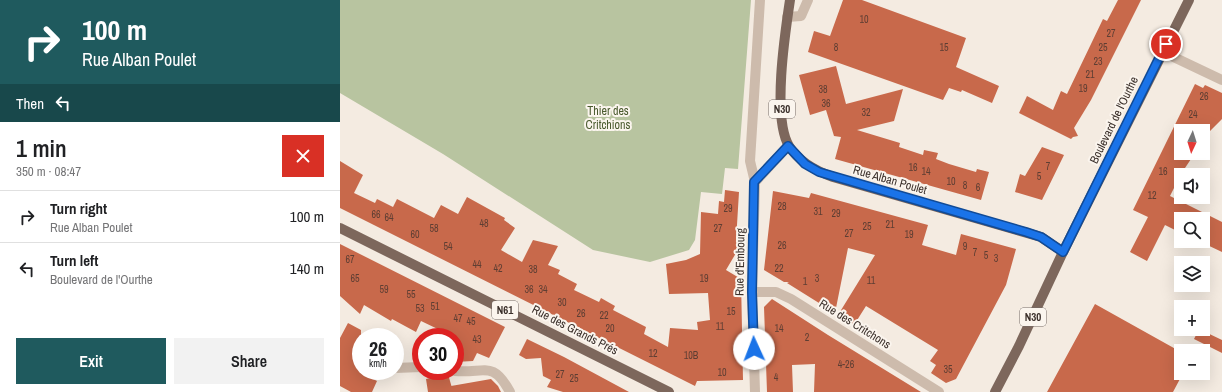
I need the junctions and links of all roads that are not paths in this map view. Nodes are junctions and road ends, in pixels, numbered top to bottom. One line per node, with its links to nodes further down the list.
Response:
1 (760, 0): 9 (street)
2 (790, 0): 5 (main road, N30)
3 (808, 0): 5 (street)
4 (1188, 0): 6 (main road, Boulevard de l'Ourthe)
5 (787, 17): 8 (main road, Rue Alban Poulet / N30)
6 (1163, 52): 7 (street); 11 (main road, Boulevard de l'Ourthe)
7 (1222, 80)
8 (788, 146): 9 (street); 11 (main road, Rue Alban Poulet / N30)
9 (754, 182): 12 (street, Rue d'Embourg)
10 (340, 228): 15 (main road, Rue des Grands Prés / N61)
11 (1063, 252): 18 (main road, N30)
12 (752, 292): 16 (street, Rue d'Embourg); 17 (street, Rue des Critchons)
13 (464, 371): 14 (street)
14 (510, 392)
15 (670, 392)
16 (755, 392)
17 (939, 392)
18 (995, 392)

